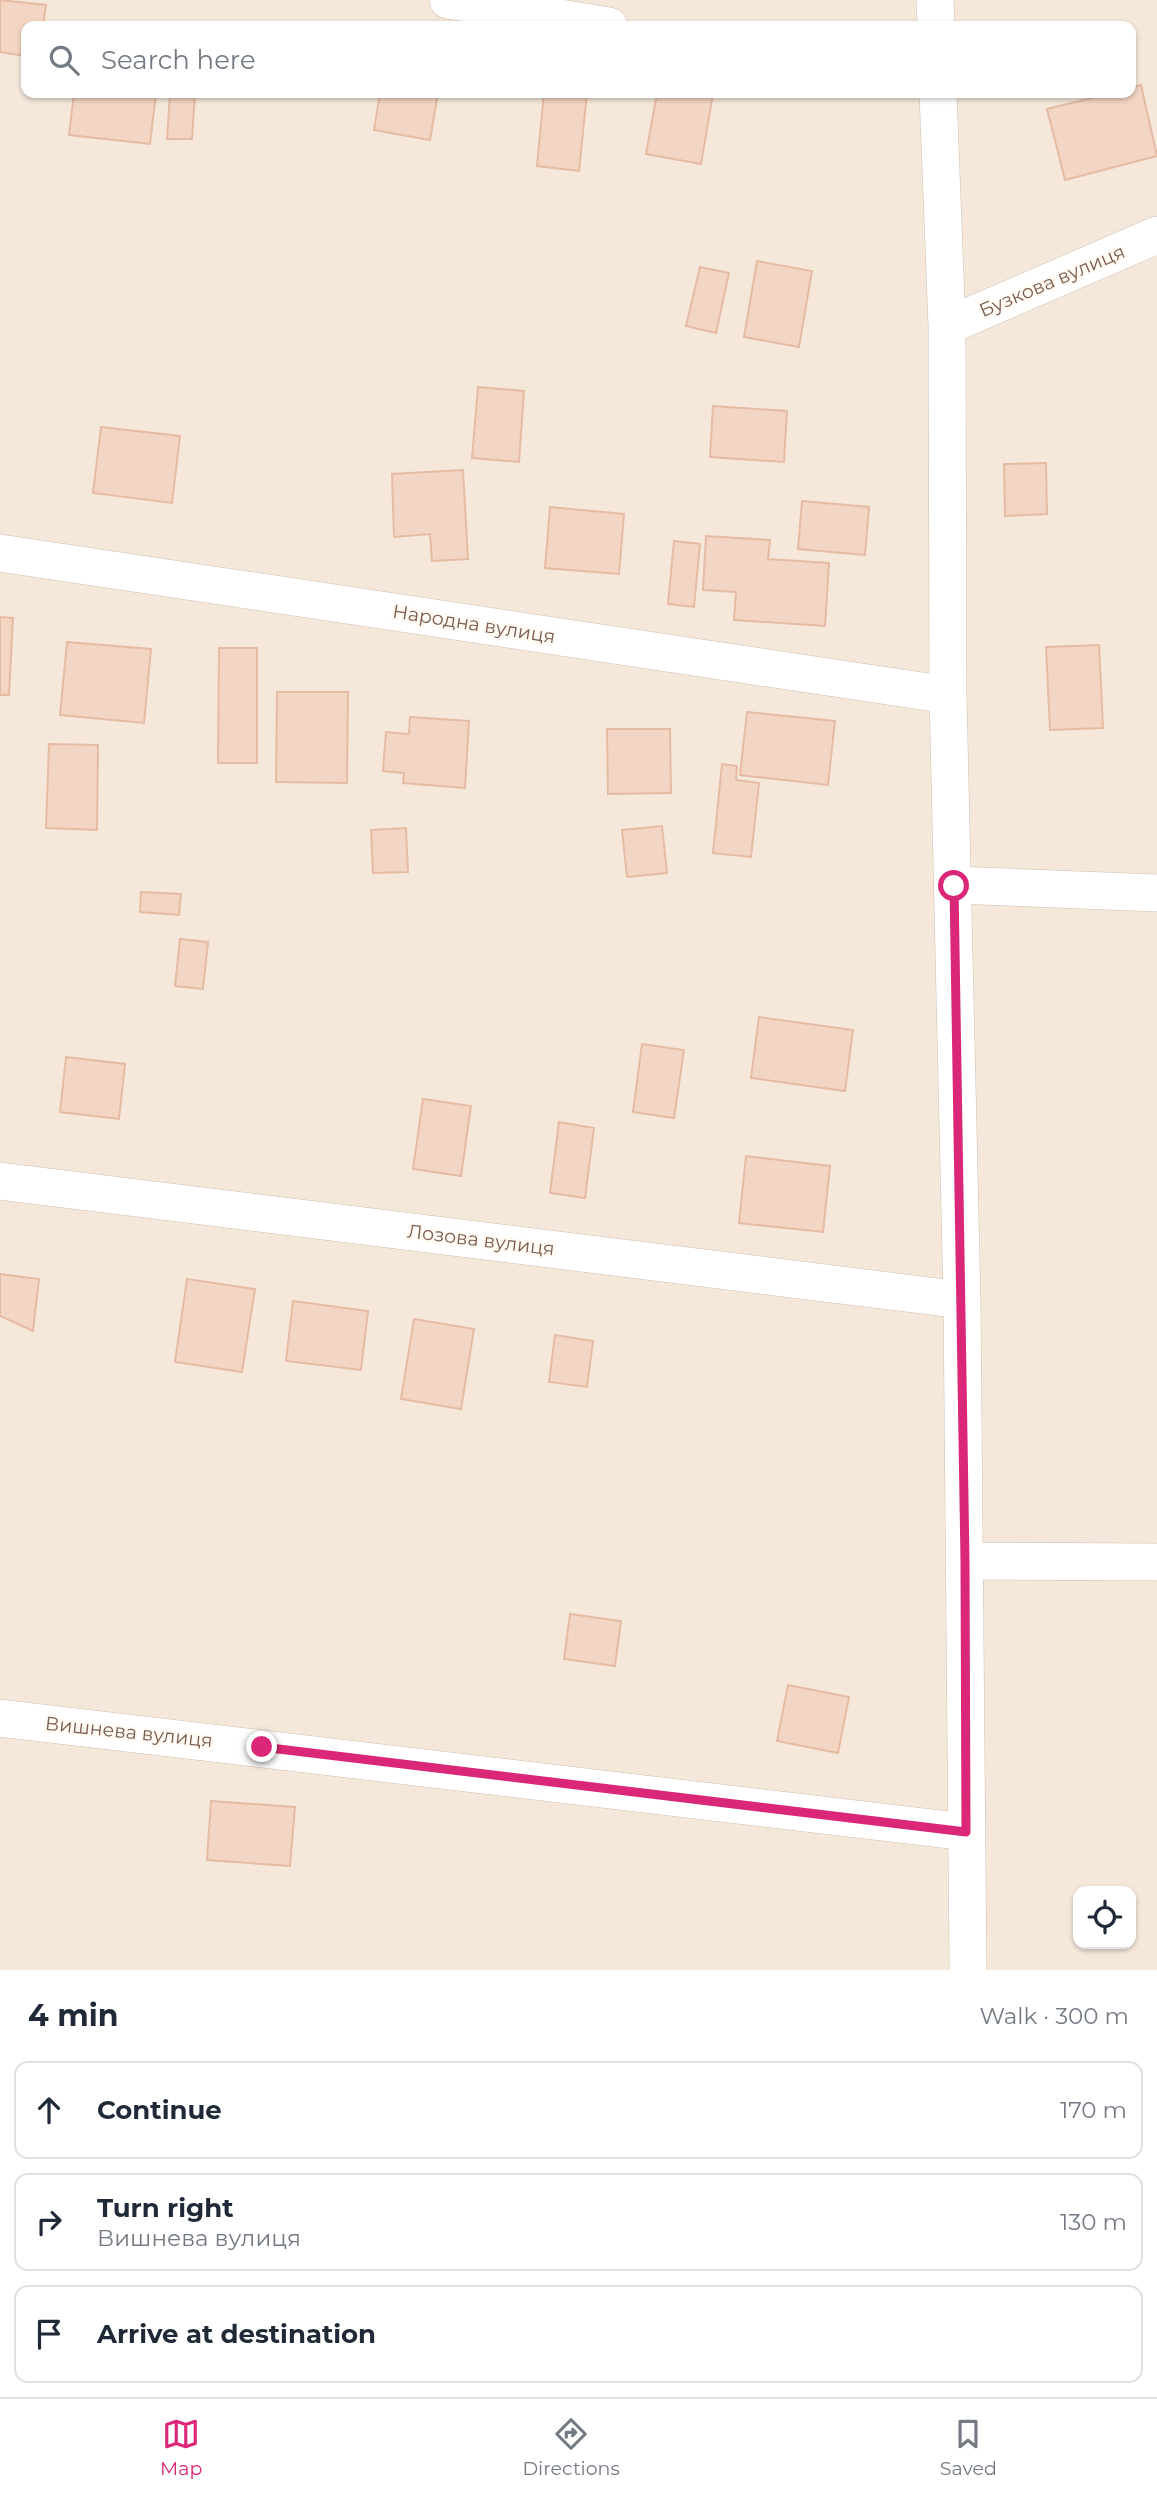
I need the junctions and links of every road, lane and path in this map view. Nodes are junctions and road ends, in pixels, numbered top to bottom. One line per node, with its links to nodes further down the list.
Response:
1 (448, 0): 3 (street)
2 (935, 0): 4 (street)
3 (578, 21)
4 (936, 21)
5 (937, 98): 7 (street)
6 (1157, 235): 7 (street, Бузкова вулиця)
7 (947, 326): 9 (street)
8 (0, 553): 9 (street, Народна вулиця)
9 (948, 695): 10 (street)
10 (954, 886): 11 (street); 13 (street)
11 (1157, 893)
12 (0, 1181): 13 (street, Лозова вулиця)
13 (962, 1300): 14 (street)
14 (965, 1561): 15 (street); 17 (street)
15 (1157, 1562)
16 (0, 1718): 17 (street, Вишнева вулиця)
17 (966, 1832): 18 (street)
18 (968, 1970)

